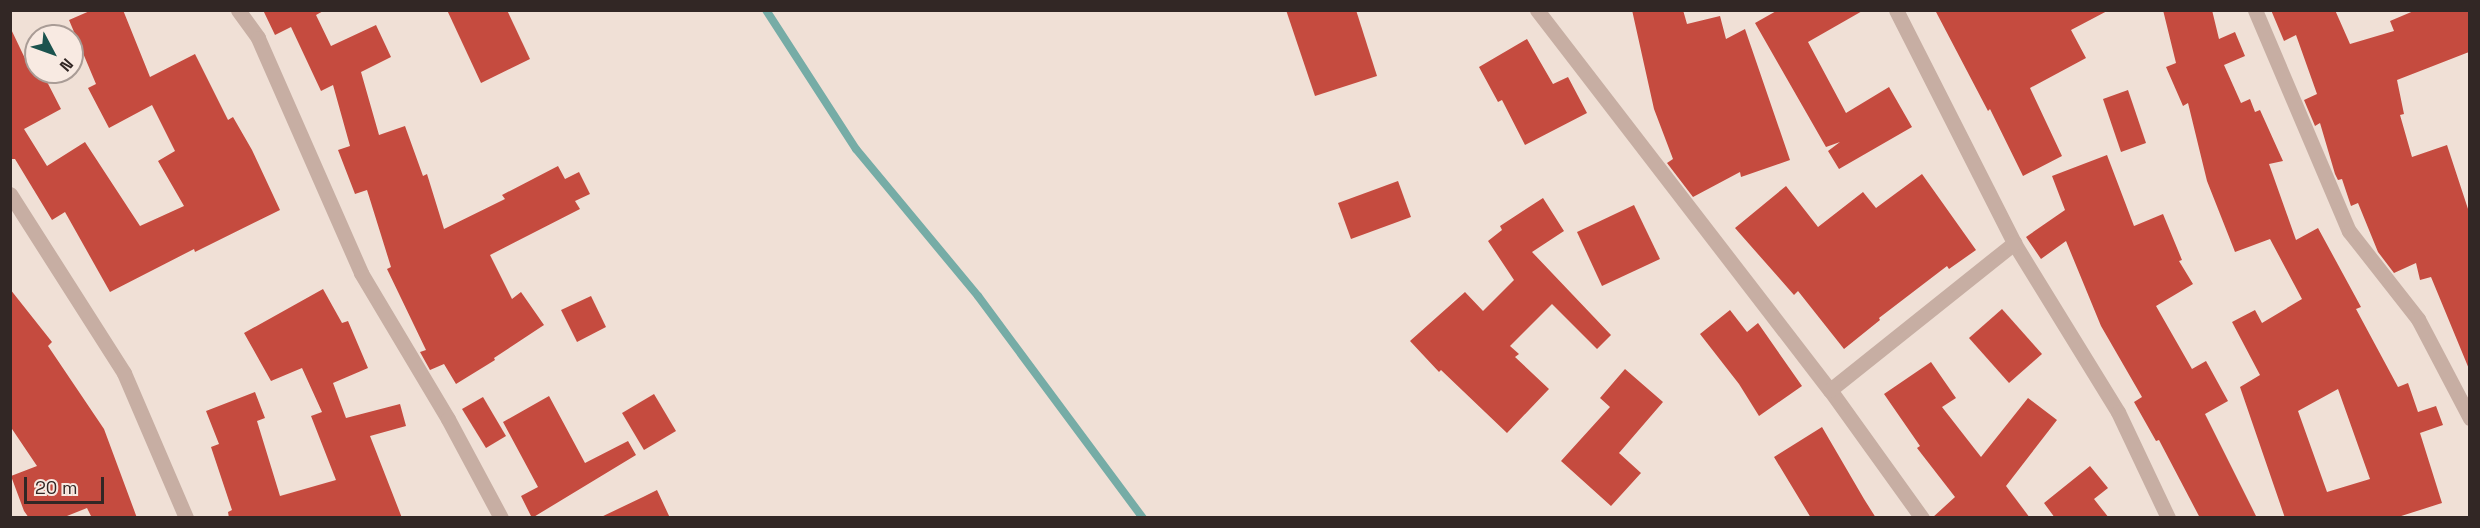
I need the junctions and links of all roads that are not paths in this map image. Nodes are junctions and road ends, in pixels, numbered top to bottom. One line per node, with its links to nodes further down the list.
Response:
1 (238, 10): 10 (street)
2 (1537, 10): 7 (street)
3 (1896, 10): 6 (street)
4 (2255, 10): 8 (street)
5 (10, 194): 9 (street)
6 (2014, 243): 7 (street); 12 (street)
7 (1830, 390): 11 (street)
8 (2469, 418)
9 (186, 518)
10 (501, 518)
11 (1923, 518)
12 (2168, 518)

